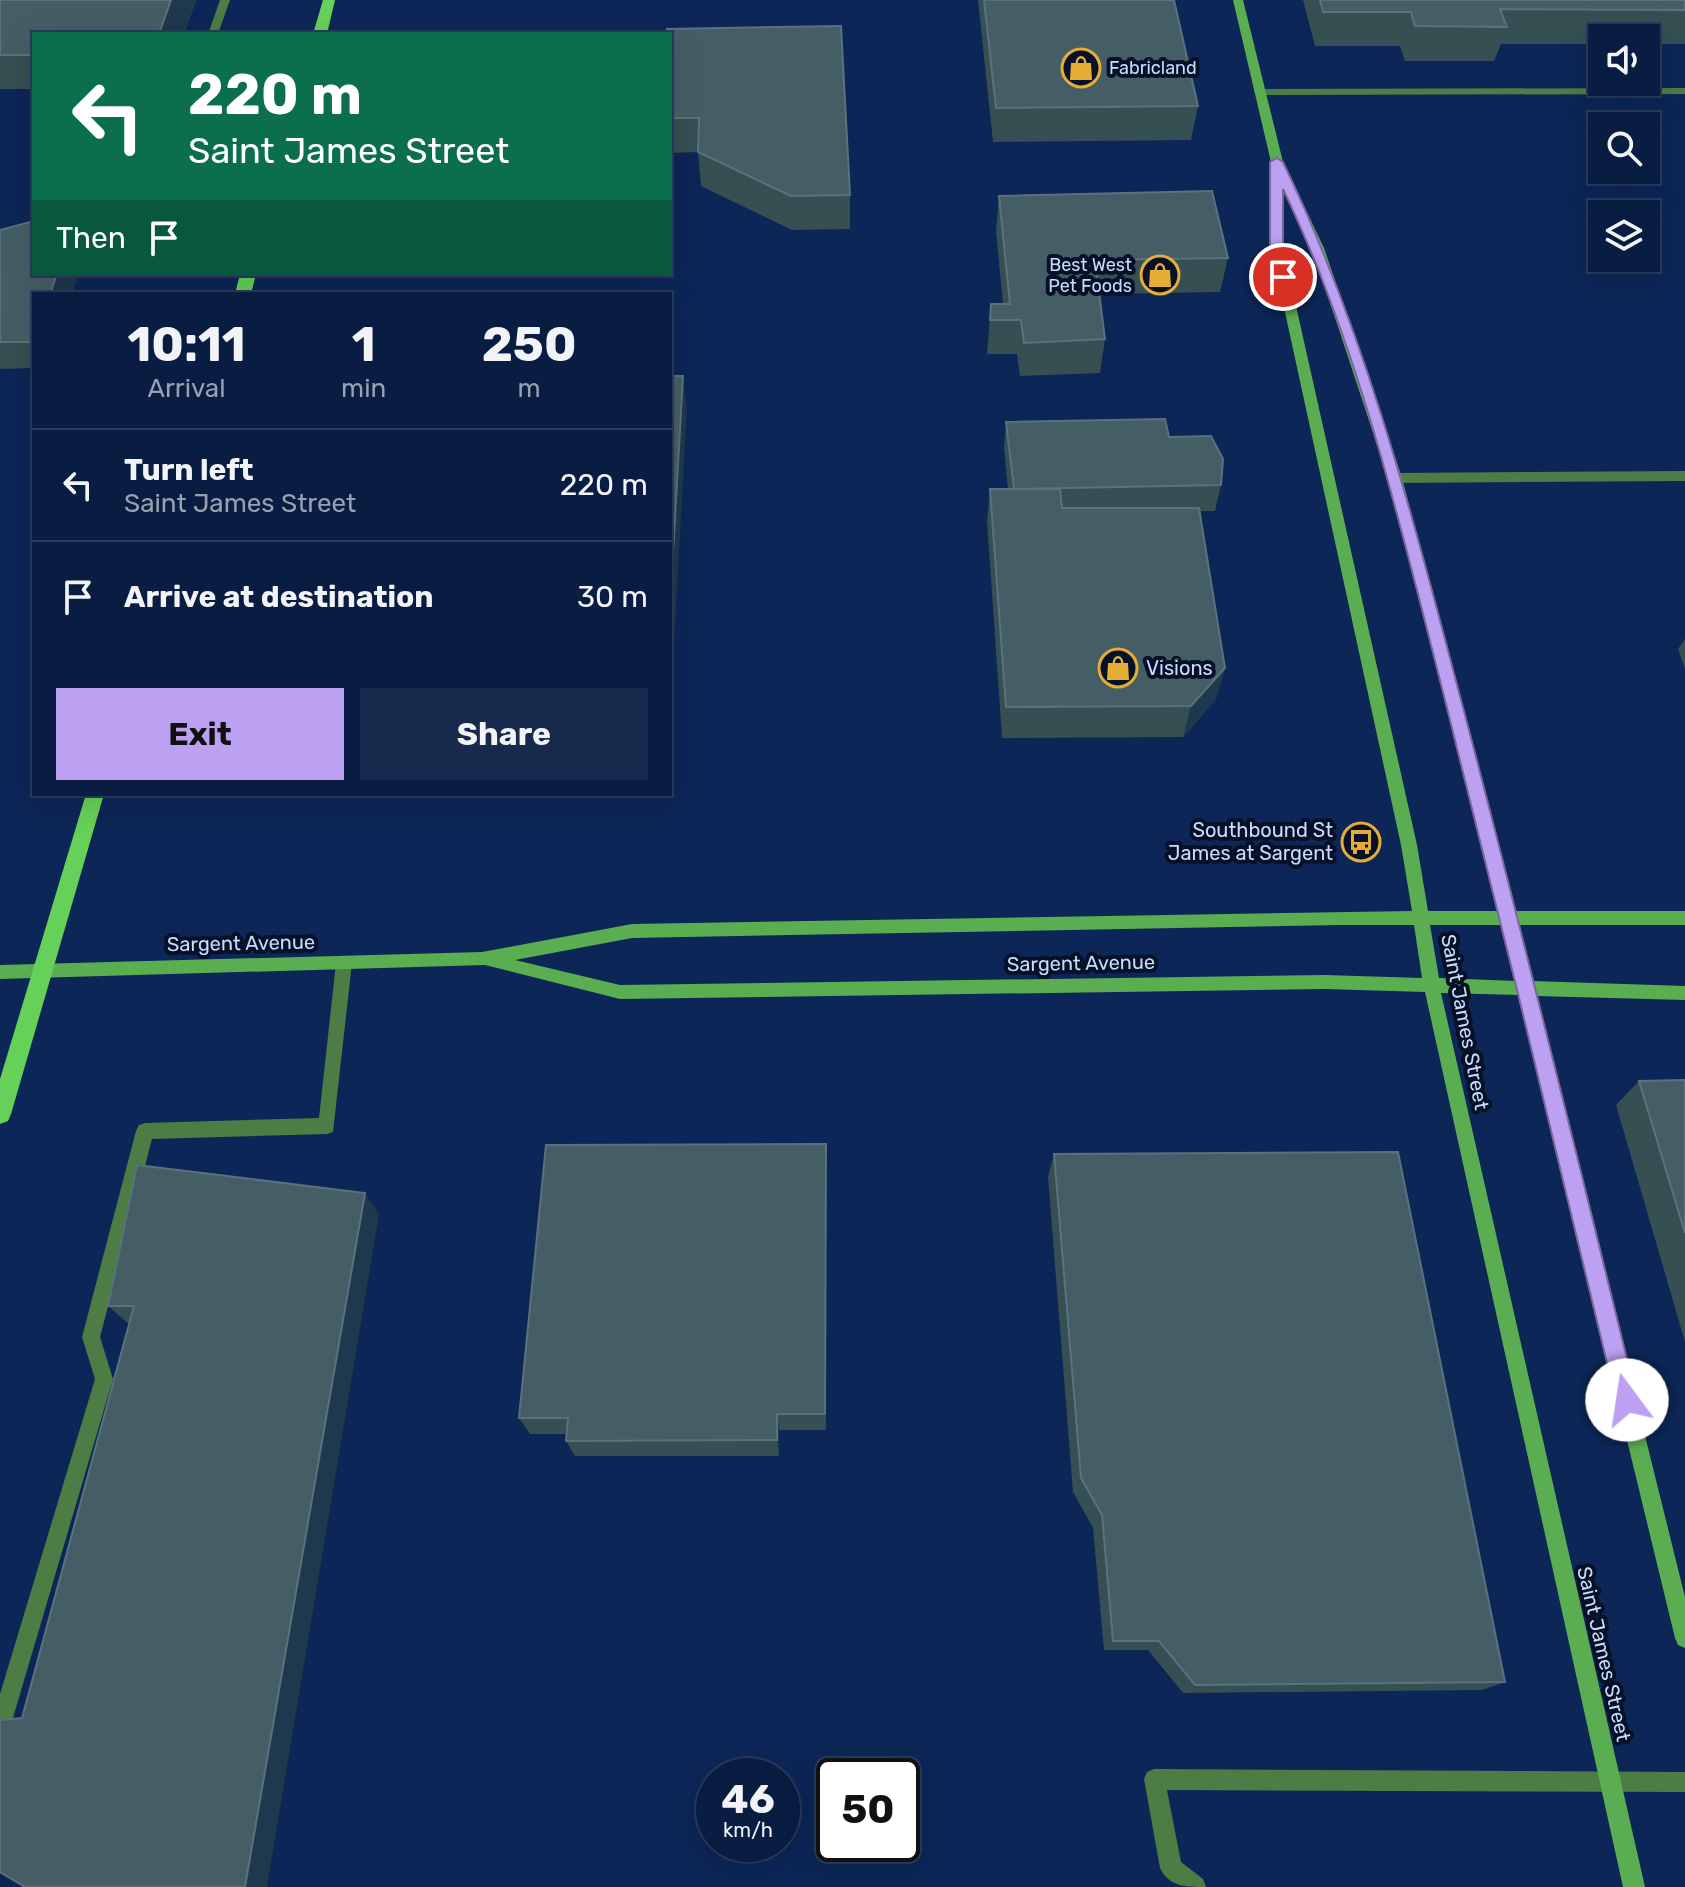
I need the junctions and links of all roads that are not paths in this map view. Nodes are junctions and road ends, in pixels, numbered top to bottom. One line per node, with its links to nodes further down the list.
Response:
1 (225, 0): 4 (lane)
2 (329, 0): 5 (main road)
3 (1238, 0): 7 (main road, Saint James Street)
4 (214, 32)
5 (321, 32)
6 (1685, 91): 7 (lane)
7 (1259, 92): 8 (main road, Saint James Street)
8 (1277, 162): 10 (main road, Saint James Street); 12 (main road, Saint James Street)
9 (1685, 476): 10 (lane)
10 (1395, 478): 14 (main road, Saint James Street)
11 (94, 796): 18 (main road)
12 (1422, 918): 14 (main road, Sargent Avenue); 15 (main road, Sargent Avenue); 19 (main road, Saint James Street)
13 (1685, 918): 14 (main road, Sargent Avenue)
14 (1509, 919): 20 (main road, Saint James Street)
15 (482, 959): 16 (main road, Sargent Avenue); 19 (main road, Sargent Avenue)
16 (344, 963): 18 (main road, Sargent Avenue); 24 (lane)
17 (0, 972): 18 (main road, Sargent Avenue)
18 (43, 972): 22 (main road)
19 (1432, 987): 20 (main road, Sargent Avenue); 25 (main road, Saint James Street)
20 (1526, 990): 21 (main road, Sargent Avenue); 23 (main road, Saint James Street)
21 (1685, 993)
22 (0, 1114)
23 (1685, 1638)
24 (0, 1728)
25 (1611, 1781): 26 (lane); 27 (lane); 28 (main road, Saint James Street)
26 (1685, 1782)
27 (1195, 1887)
28 (1634, 1887)

